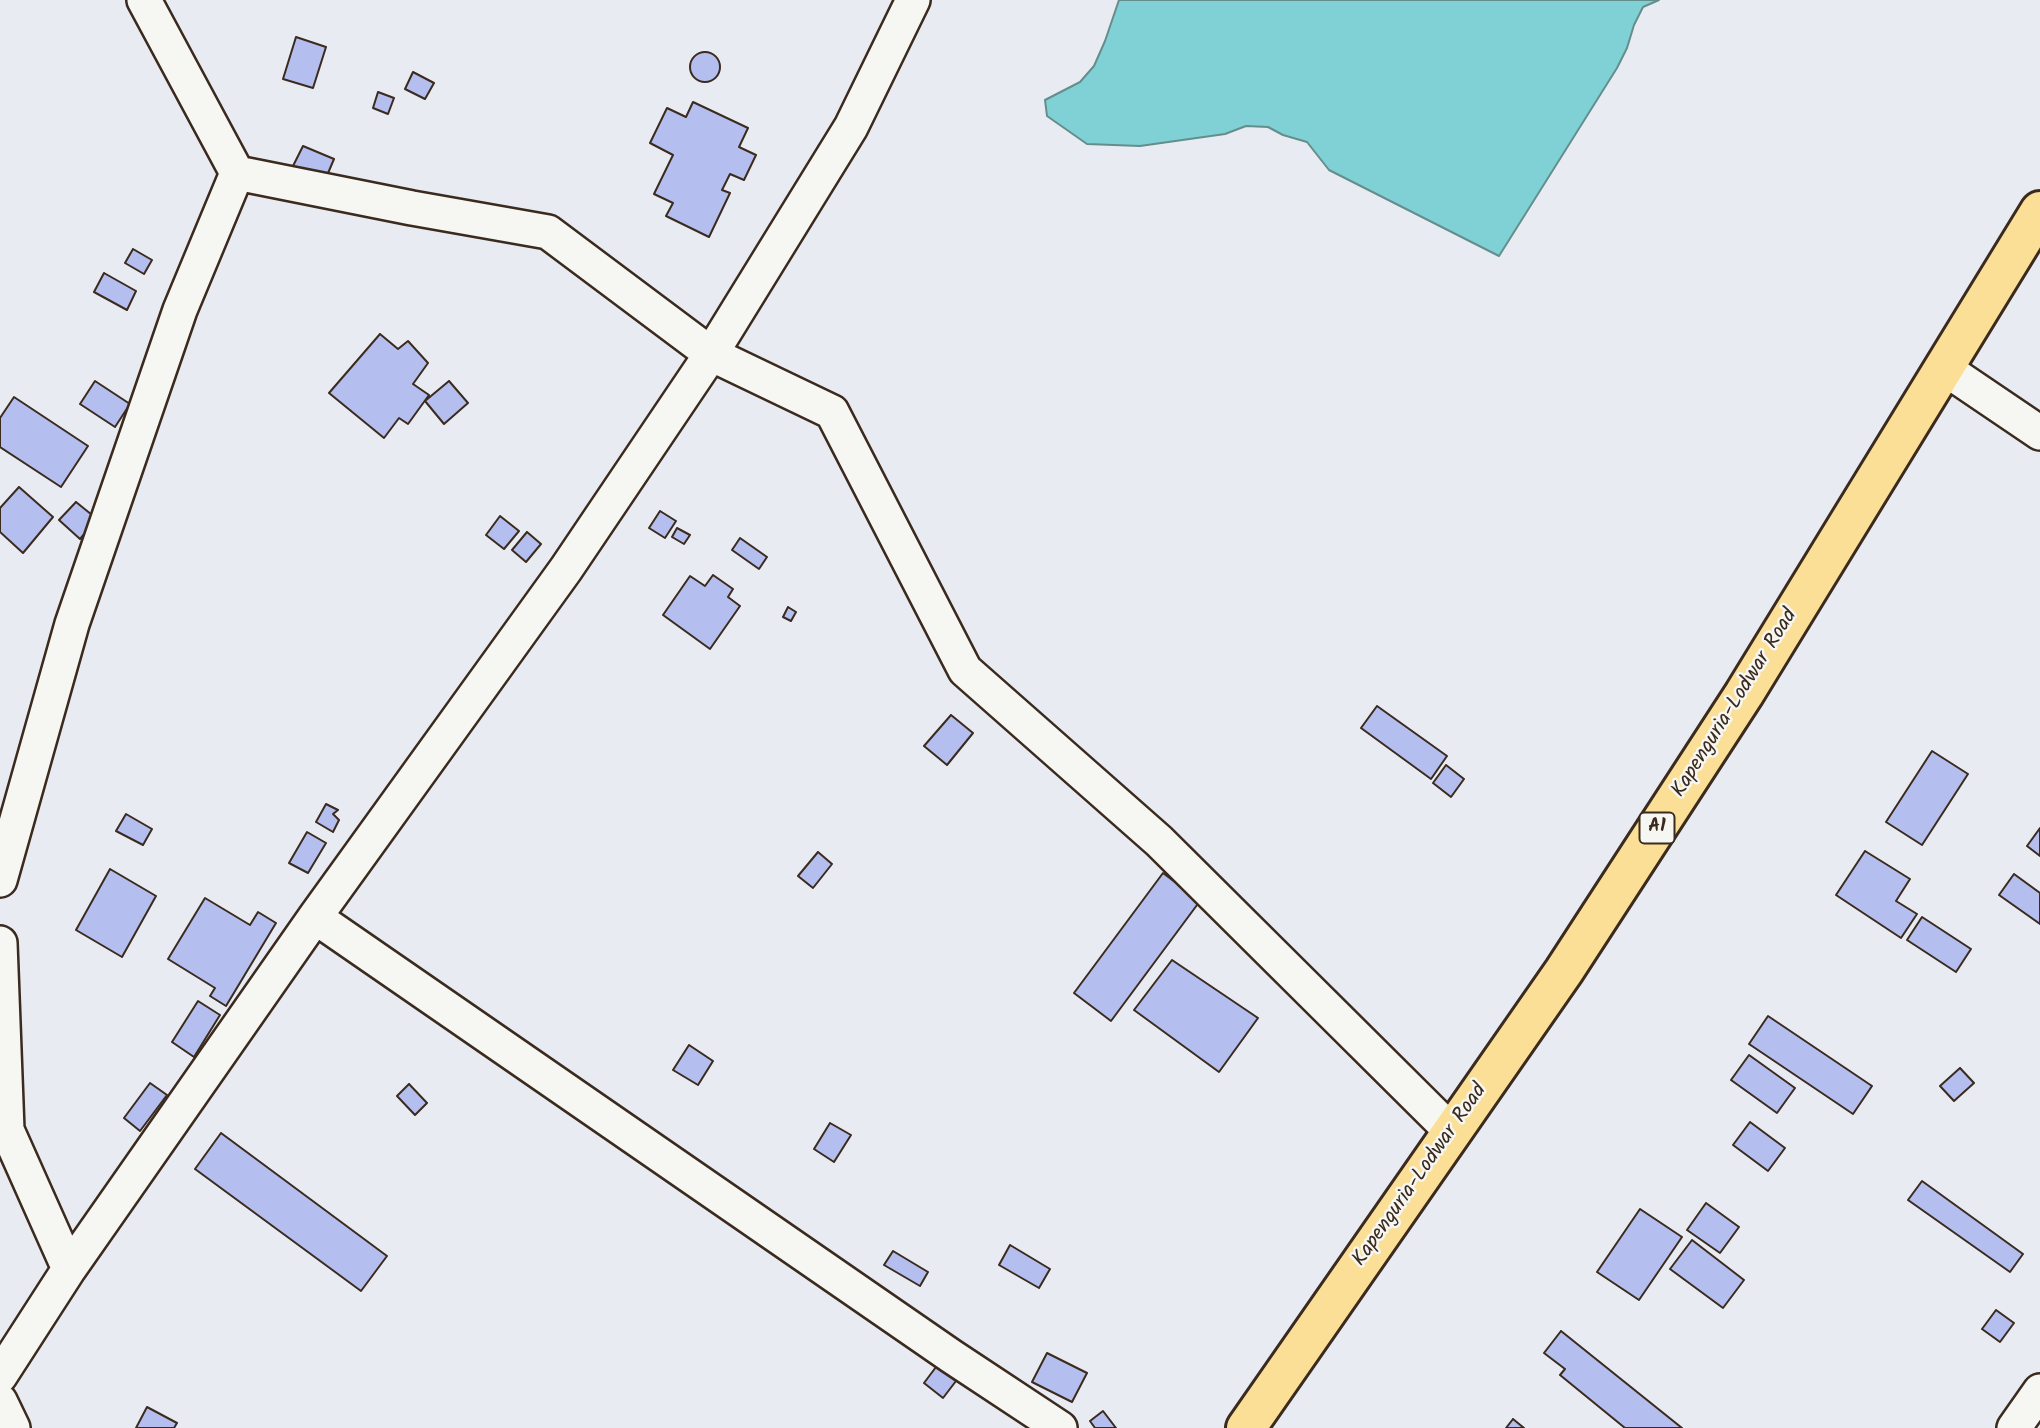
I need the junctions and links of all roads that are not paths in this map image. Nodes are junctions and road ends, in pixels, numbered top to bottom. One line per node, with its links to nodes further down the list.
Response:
1 (144, 0): 3 (street)
2 (913, 0): 5 (street)
3 (237, 173): 5 (street); 8 (street)
4 (2040, 211): 6 (highway, Kapenguria-Lodwar Road / A1)
5 (711, 354): 9 (street); 12 (street)
6 (1944, 368): 7 (street); 12 (highway, Kapenguria-Lodwar Road / A1)
7 (2040, 433)
8 (0, 880)
9 (315, 916): 13 (street); 18 (street)
10 (0, 943): 11 (street)
11 (3, 1125): 13 (street)
12 (1452, 1132): 19 (highway, Kapenguria-Lodwar Road / A1)
13 (69, 1269): 14 (street)
14 (0, 1376)
15 (2040, 1391): 20 (street)
16 (0, 1401): 17 (street)
17 (13, 1428)
18 (1060, 1428)
19 (1246, 1428)
20 (2014, 1428)

